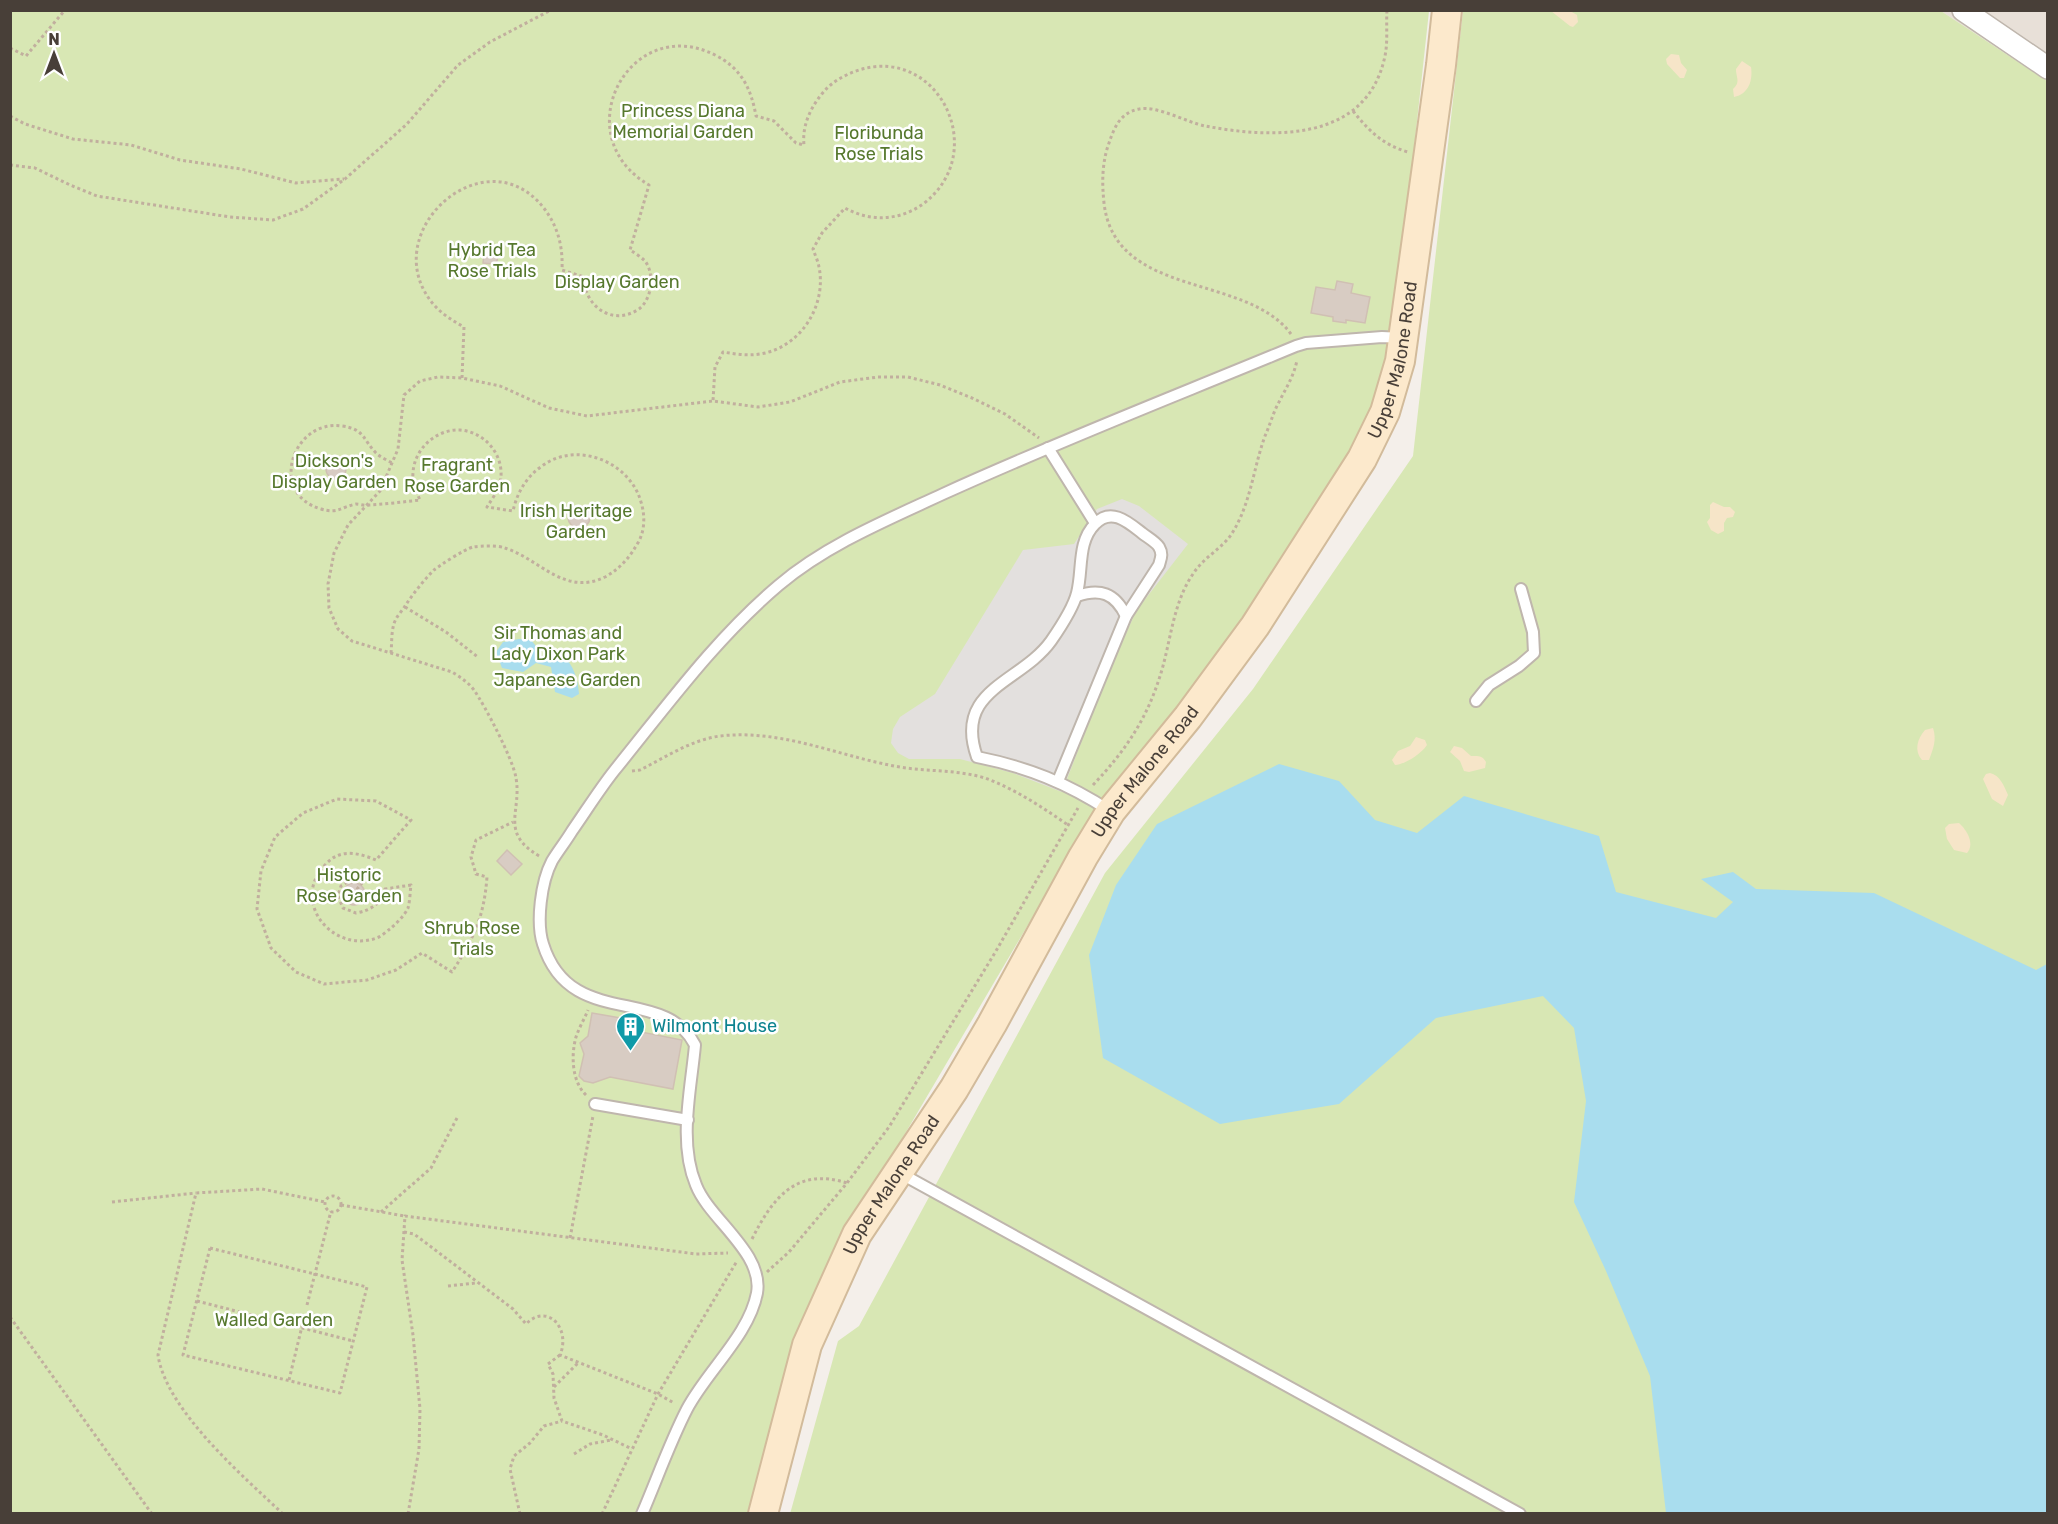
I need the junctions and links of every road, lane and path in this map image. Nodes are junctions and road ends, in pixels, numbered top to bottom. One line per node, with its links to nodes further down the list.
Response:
1 (65, 10): 6 (path)
2 (551, 10): 12 (path)
3 (1387, 10): 8 (path)
4 (1447, 10): 10 (main road, Upper Malone Road)
5 (1963, 10): 7 (street)
6 (10, 48)
7 (2048, 68)
8 (1353, 111): 10 (path); 14 (path)
9 (10, 116): 12 (path)
10 (1429, 158): 13 (main road, Upper Malone Road)
11 (10, 165): 12 (path)
12 (345, 179)
13 (1404, 338): 14 (lane); 31 (main road, Upper Malone Road)
14 (1296, 346): 17 (lane); 30 (path)
15 (462, 378): 16 (path); 16 (path); 18 (path)
16 (712, 401): 17 (path)
17 (1048, 448): 20 (lane); 28 (lane)
18 (392, 463): 19 (path); 19 (path)
19 (366, 506): 23 (path); 25 (path)
20 (1095, 523): 22 (lane); 24 (lane)
21 (1521, 589): 27 (lane)
22 (1077, 596): 24 (lane); 29 (lane)
23 (405, 607): 25 (path); 26 (path)
24 (1126, 616): 29 (lane)
25 (390, 653): 32 (path)
26 (479, 658)
27 (1476, 701)
28 (613, 772): 33 (path); 34 (lane)
29 (1058, 781): 30 (lane)
30 (1085, 795): 31 (lane); 33 (path)
31 (1111, 811): 40 (main road, Upper Malone Road)
32 (513, 822): 34 (path); 35 (path)
33 (1068, 825): 41 (path)
34 (551, 863): 36 (lane)
35 (353, 894)
36 (593, 998): 37 (path); 39 (lane)
37 (595, 1104): 39 (lane); 50 (path)
38 (457, 1118): 47 (path)
39 (688, 1120): 51 (lane)
40 (898, 1172): 78 (main road, Upper Malone Road); 79 (lane)
41 (847, 1184): 51 (path); 53 (path)
42 (196, 1193): 43 (path); 44 (path); 73 (path)
43 (112, 1202)
44 (325, 1202): 45 (path); 46 (path)
45 (341, 1205): 46 (path); 47 (path)
46 (332, 1211): 52 (path)
47 (381, 1212): 48 (path)
48 (405, 1216): 49 (path); 50 (path)
49 (404, 1232): 54 (path); 74 (path)
50 (570, 1238): 51 (path)
51 (743, 1250): 53 (lane); 66 (path)
52 (315, 1274): 56 (path); 57 (path); 61 (path)
53 (757, 1281): 67 (lane)
54 (478, 1282): 55 (path); 62 (path)
55 (447, 1286)
56 (197, 1301): 60 (path); 64 (path)
57 (307, 1305)
58 (10, 1317): 72 (path)
59 (304, 1318): 60 (path)
60 (302, 1328): 61 (path); 64 (path)
61 (353, 1341): 64 (path)
62 (560, 1355): 63 (path); 65 (path)
63 (578, 1363): 65 (path); 66 (path)
64 (289, 1380)
65 (553, 1387): 68 (path)
66 (658, 1394): 67 (path); 70 (path)
67 (687, 1410): 77 (lane)
68 (562, 1421): 69 (path); 75 (path)
69 (613, 1439): 70 (path); 71 (path)
70 (632, 1449): 76 (path)
71 (574, 1454)
72 (152, 1514)
73 (283, 1514)
74 (408, 1514)
75 (520, 1514)
76 (602, 1514)
77 (642, 1514)
78 (763, 1514)
79 (1520, 1514)

